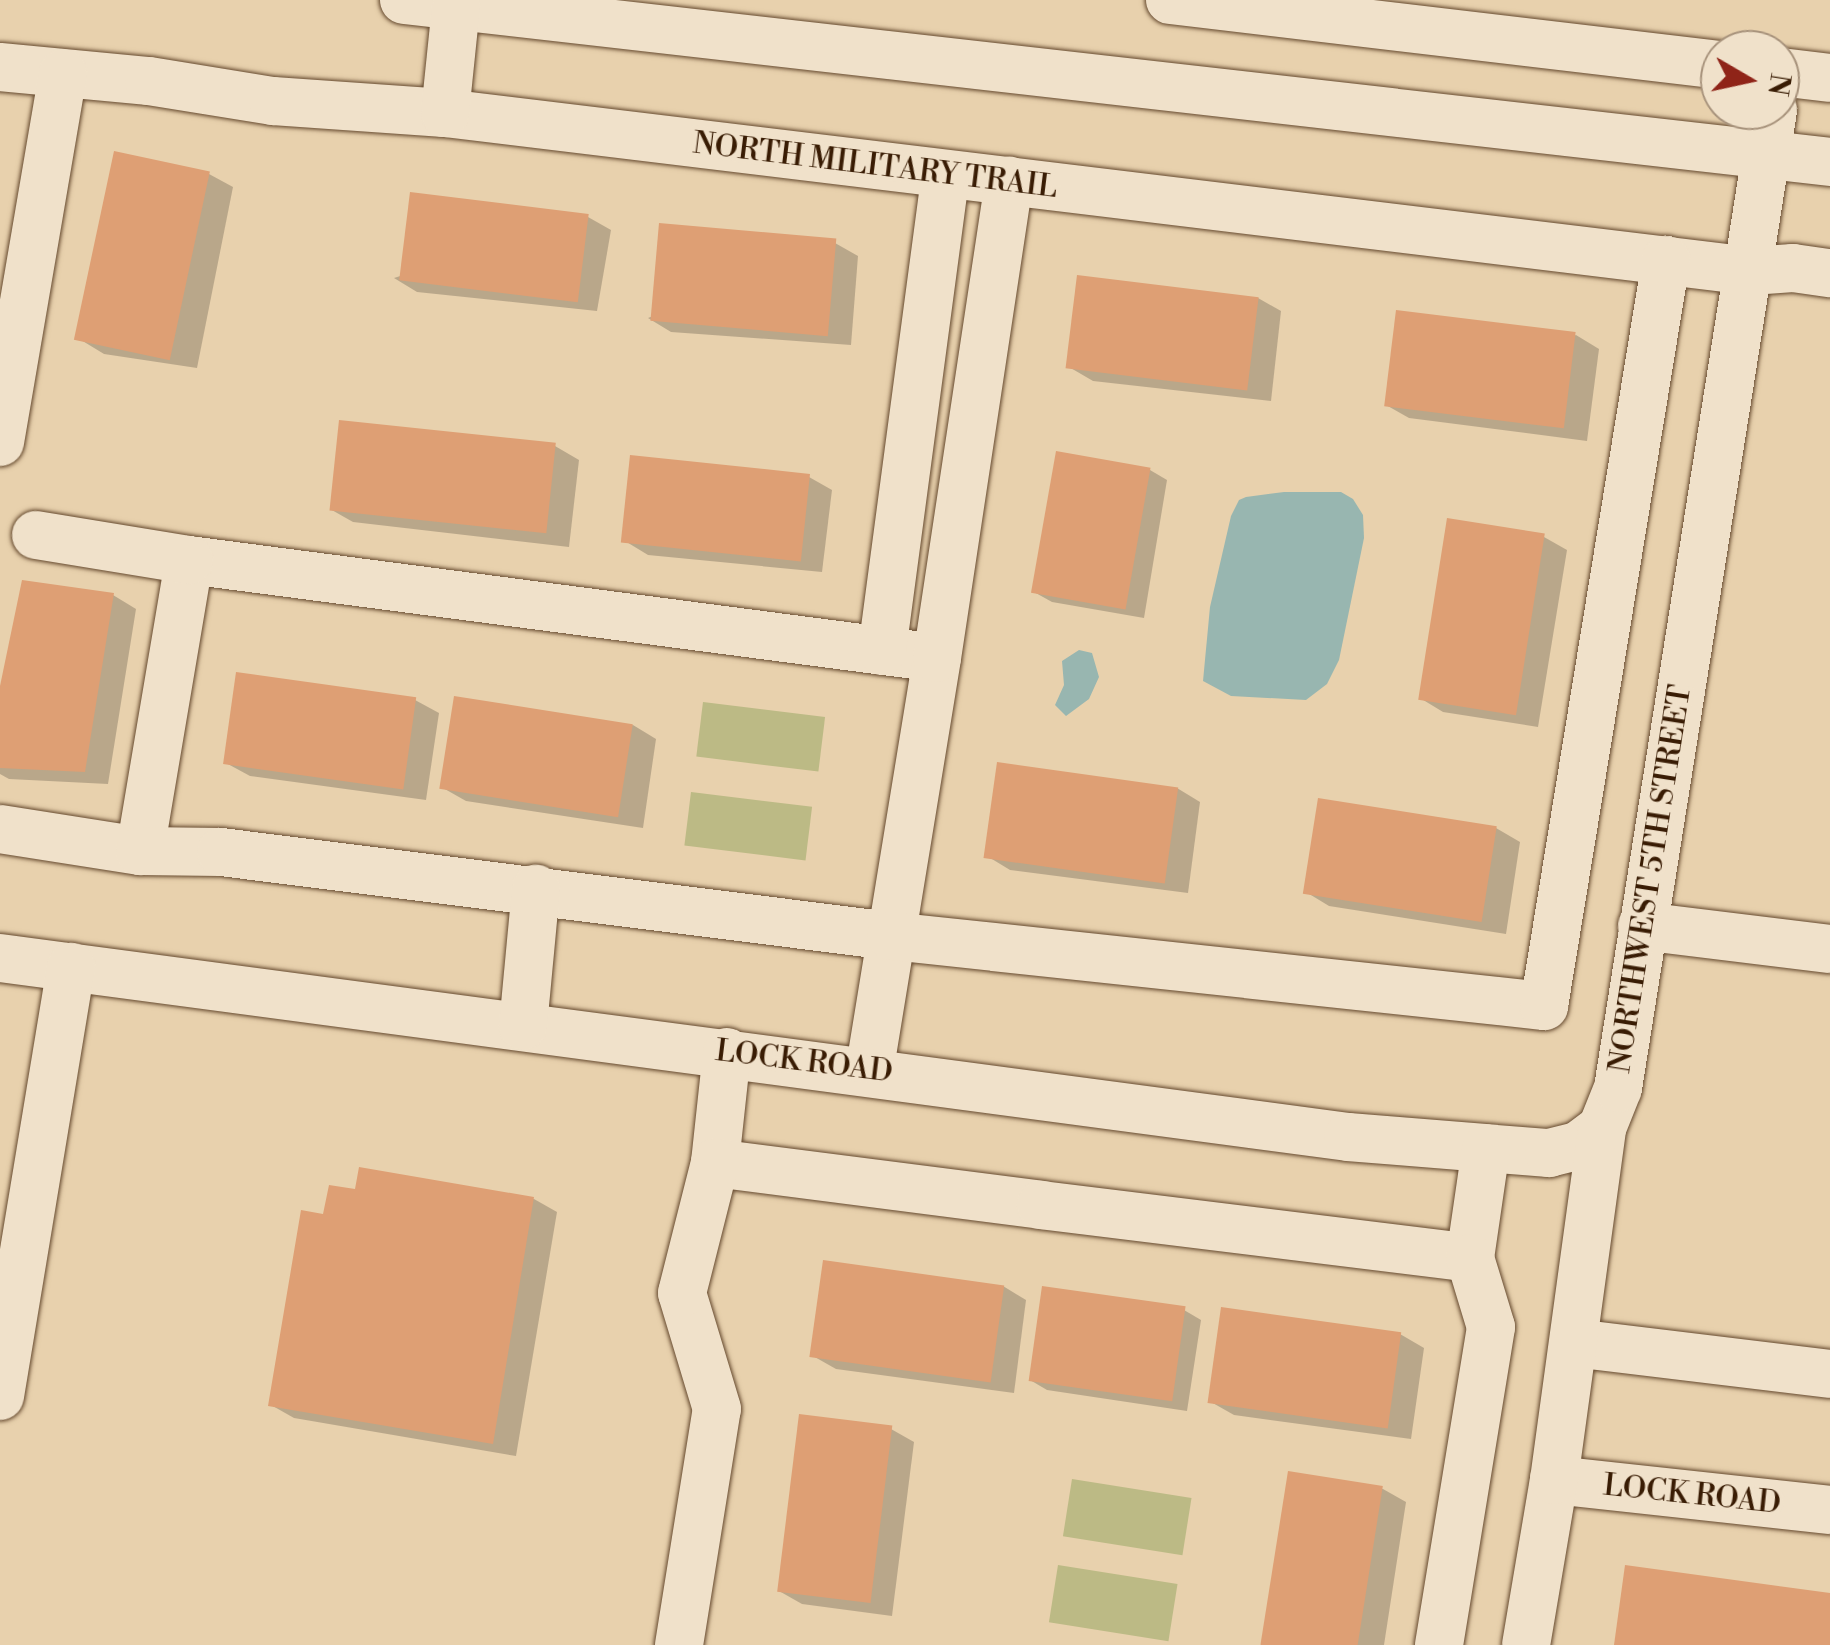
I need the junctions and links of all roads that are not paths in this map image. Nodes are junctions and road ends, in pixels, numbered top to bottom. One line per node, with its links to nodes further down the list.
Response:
1 (404, 0): 3 (street)
2 (1170, 0): 4 (street)
3 (456, 6): 9 (street); 10 (street)
4 (1700, 63)
5 (0, 67): 6 (street, NORTH MILITARY TRAIL)
6 (63, 73): 9 (street, NORTH MILITARY TRAIL); 17 (street)
7 (1800, 74): 8 (street)
8 (1830, 78)
9 (445, 113): 12 (street, NORTH MILITARY TRAIL)
10 (1769, 132): 11 (street); 15 (street, NORTHWEST 5TH STREET)
11 (1830, 162)
12 (946, 176): 13 (street, NORTH MILITARY TRAIL); 21 (street)
13 (1008, 180): 14 (street, NORTH MILITARY TRAIL); 22 (street)
14 (1666, 260): 15 (street, NORTH MILITARY TRAIL); 27 (street)
15 (1750, 271): 16 (street, NORTH MILITARY TRAIL); 26 (street, NORTHWEST 5TH STREET)
16 (1830, 273)
17 (12, 301): 18 (street)
18 (0, 442)
19 (36, 535): 20 (street)
20 (189, 560): 21 (street); 24 (street)
21 (882, 651): 22 (street)
22 (938, 658): 27 (street)
23 (0, 829): 24 (street)
24 (140, 851): 25 (street)
25 (536, 889): 27 (street); 31 (street)
26 (1642, 926): 28 (street); 34 (street, NORTHWEST 5TH STREET)
27 (891, 936): 33 (street)
28 (1830, 949)
29 (0, 958): 30 (street, LOCK ROAD)
30 (71, 968): 31 (street, LOCK ROAD); 40 (street)
31 (523, 1026): 32 (street, LOCK ROAD)
32 (727, 1052): 33 (street, LOCK ROAD); 36 (street)
33 (869, 1071): 35 (street, LOCK ROAD)
34 (1602, 1128): 35 (street, LOCK ROAD); 38 (street, NORTHWEST 5TH STREET)
35 (1486, 1148): 37 (street)
36 (715, 1164): 37 (street); 43 (street)
37 (1470, 1258): 44 (street)
38 (1574, 1343): 39 (street); 41 (street, NORTHWEST 5TH STREET)
39 (1830, 1374)
40 (0, 1396)
41 (1554, 1480): 42 (street, LOCK ROAD); 45 (street, NORTHWEST 5TH STREET)
42 (1830, 1510)
43 (678, 1645)
44 (1439, 1645)
45 (1526, 1645)

